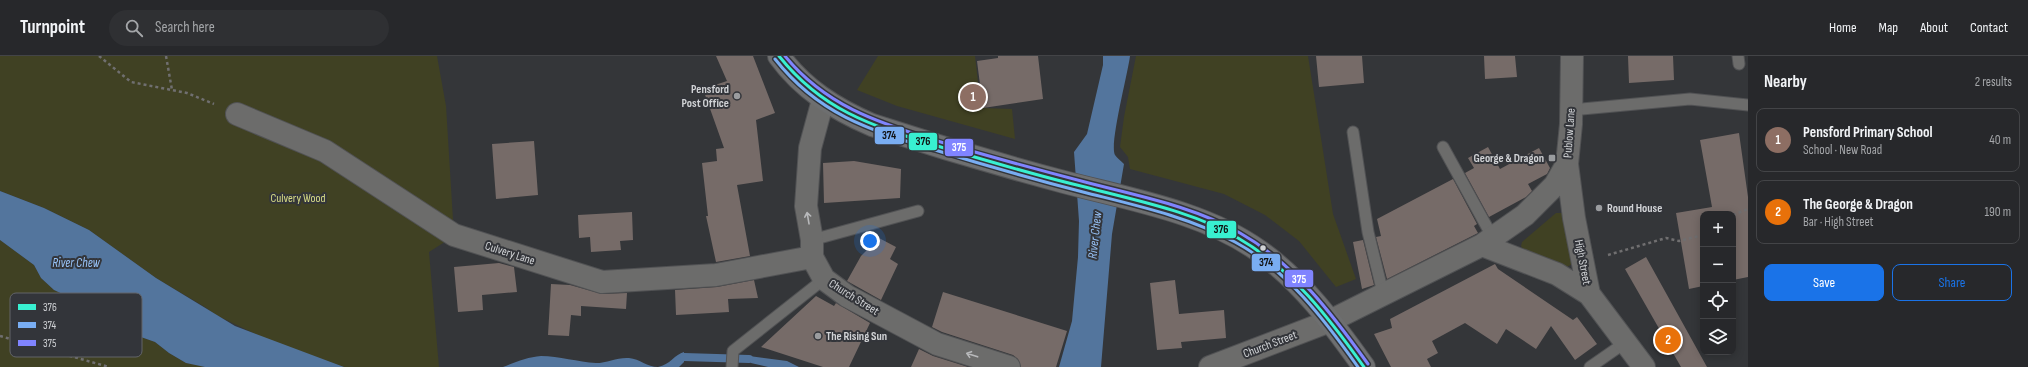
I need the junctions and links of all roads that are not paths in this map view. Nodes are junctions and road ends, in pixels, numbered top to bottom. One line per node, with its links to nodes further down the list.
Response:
1 (779, 56): 3 (highway)
2 (1572, 56): 5 (street, Publow Lane)
3 (823, 100): 12 (street, Church Street, one-way to 3); 16 (highway)
4 (1748, 104): 5 (lane)
5 (1571, 110): 9 (street, Publow Lane)
6 (237, 114): 12 (street, Culvery Lane)
7 (1353, 132): 14 (lane)
8 (1443, 147): 11 (lane)
9 (1567, 164): 11 (street, Publow Lane); 15 (street, High Street)
10 (918, 211): 12 (lane)
11 (1488, 241): 14 (street); 15 (street)
12 (812, 248): 13 (street, Church Street)
13 (824, 279): 18 (lane); 19 (street, Church Street, one-way to 13)
14 (1383, 293): 16 (street)
15 (1589, 294): 17 (street, High Street)
16 (1330, 321): 20 (street, Church Street); 21 (highway)
17 (1626, 342): 22 (lane); 23 (street, High Street)
18 (732, 367)
19 (1009, 367)
20 (1210, 367)
21 (1364, 367)
22 (1590, 367)
23 (1644, 367)

